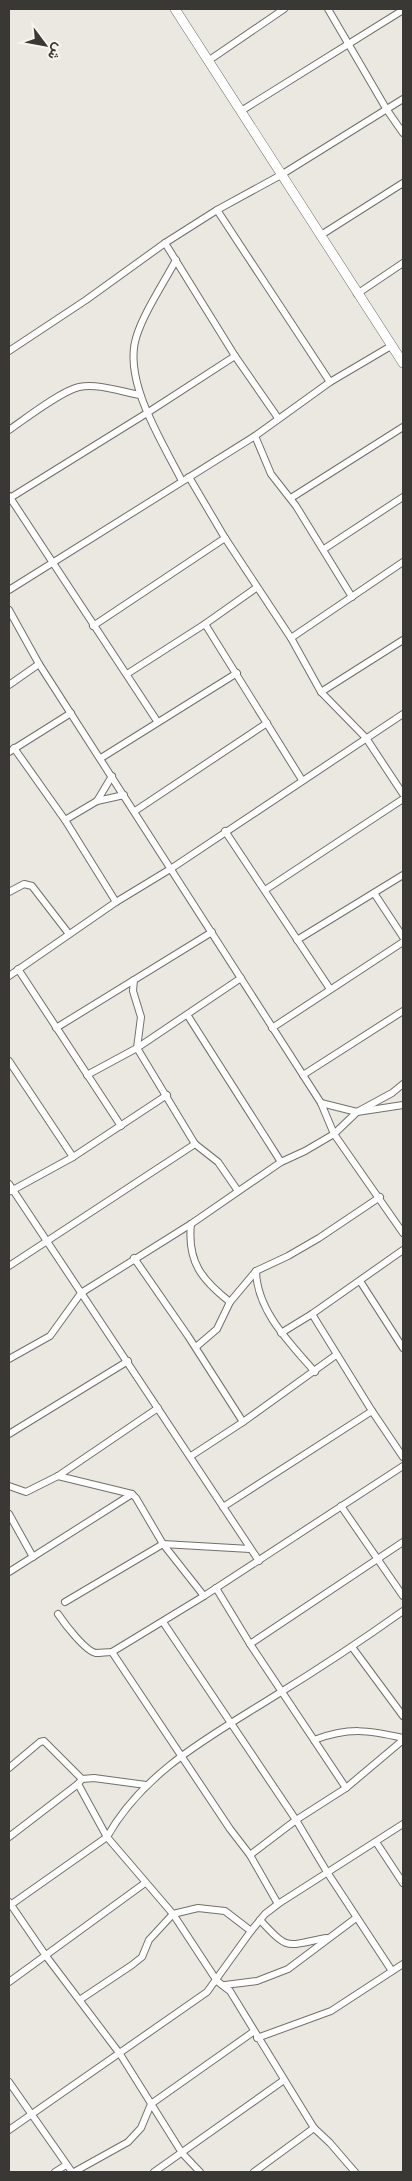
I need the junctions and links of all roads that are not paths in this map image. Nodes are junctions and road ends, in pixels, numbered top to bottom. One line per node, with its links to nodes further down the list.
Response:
1 (174, 9): 6 (street)
2 (284, 9): 6 (street)
3 (328, 9): 5 (street)
4 (403, 10): 5 (street)
5 (349, 44): 8 (street); 9 (street)
6 (208, 60): 9 (street)
7 (403, 99): 8 (street)
8 (388, 110): 10 (street); 11 (street)
9 (241, 111): 11 (street)
10 (403, 133)
11 (281, 175): 13 (street); 14 (street)
12 (403, 183): 14 (street)
13 (217, 210): 15 (street); 24 (street)
14 (321, 235): 18 (street)
15 (165, 243): 16 (street); 20 (street)
16 (176, 260): 22 (street); 25 (street)
17 (403, 263): 18 (street)
18 (357, 294): 19 (street)
19 (391, 346): 21 (street); 24 (street)
20 (9, 351)
21 (401, 353): 23 (street)
22 (235, 356): 26 (street); 27 (street)
23 (403, 363)
24 (330, 382): 27 (street)
25 (140, 395): 26 (street); 29 (street)
26 (146, 413): 31 (street); 32 (street)
27 (278, 418): 30 (street)
28 (403, 427): 33 (street)
29 (9, 430)
30 (254, 436): 31 (street); 33 (street)
31 (186, 479): 35 (street); 38 (street)
32 (9, 497): 38 (street)
33 (291, 498): 36 (street)
34 (403, 498): 36 (street)
35 (224, 538): 39 (street); 44 (street)
36 (324, 549): 41 (street)
37 (403, 562): 41 (street)
38 (52, 564): 40 (street); 44 (street)
39 (256, 588): 43 (street); 45 (street)
40 (9, 590)
41 (352, 597): 45 (street)
42 (9, 610): 47 (street)
43 (205, 624): 48 (street); 49 (street)
44 (93, 626): 49 (street)
45 (291, 638): 51 (street)
46 (403, 640): 51 (street)
47 (39, 664): 50 (street); 52 (street)
48 (237, 673): 54 (street); 55 (street)
49 (127, 674): 54 (street)
50 (9, 684)
51 (321, 692): 56 (street)
52 (71, 713): 57 (street); 58 (street)
53 (403, 714): 56 (street)
54 (157, 721): 58 (street)
55 (267, 723): 60 (street); 65 (street)
56 (366, 738): 60 (street); 61 (street)
57 (12, 750): 66 (street)
58 (101, 758): 59 (street)
59 (112, 776): 62 (street); 64 (street)
60 (302, 780): 67 (street)
61 (403, 794)
62 (124, 795): 64 (street); 65 (street)
63 (403, 799): 70 (street)
64 (98, 801): 66 (street)
65 (135, 811): 68 (street)
66 (65, 820): 73 (street)
67 (225, 831): 68 (street); 70 (street)
68 (172, 868): 73 (street); 74 (street)
69 (403, 875): 72 (street)
70 (265, 890): 77 (street)
71 (9, 892): 75 (street)
72 (374, 893): 76 (street); 77 (street)
73 (116, 902): 75 (street)
74 (212, 932): 81 (street); 82 (street)
75 (69, 934): 79 (street)
76 (403, 937)
77 (297, 940): 83 (street)
78 (403, 942): 83 (street)
79 (18, 969): 80 (street); 86 (street)
80 (9, 976)
81 (241, 978): 85 (street); 87 (street)
82 (134, 980): 86 (street); 88 (street)
83 (330, 989): 87 (street)
84 (403, 1011): 91 (street)
85 (188, 1016): 88 (street); 101 (street)
86 (56, 1028): 90 (street)
87 (272, 1028): 91 (street)
88 (137, 1048): 90 (street); 93 (street)
89 (9, 1061): 100 (street)
90 (87, 1075): 97 (street)
91 (303, 1075): 94 (street)
92 (403, 1084): 96 (street)
93 (167, 1095): 97 (street); 99 (street)
94 (321, 1103): 96 (street); 98 (street)
95 (403, 1107): 96 (street)
96 (358, 1112): 98 (street)
97 (120, 1126): 100 (street)
98 (334, 1134): 101 (street); 105 (street)
99 (195, 1144): 104 (street); 108 (street)
100 (73, 1157): 103 (street)
101 (281, 1162): 104 (street)
102 (9, 1184): 103 (street)
103 (11, 1191): 108 (street)
104 (238, 1191): 106 (street)
105 (380, 1197): 107 (street); 112 (street)
106 (191, 1224): 110 (street); 115 (street)
107 (403, 1233)
108 (47, 1242): 111 (street); 114 (street)
109 (403, 1250): 113 (street)
110 (134, 1258): 114 (street); 118 (street)
111 (9, 1266)
112 (256, 1271): 115 (street); 117 (street)
113 (360, 1281): 116 (street); 119 (street)
114 (81, 1293): 121 (street); 122 (street)
115 (230, 1302): 118 (street)
116 (312, 1314): 117 (street); 120 (street)
117 (281, 1333): 123 (street)
118 (196, 1347): 126 (street)
119 (403, 1348)
120 (336, 1355): 123 (street); 125 (street)
121 (9, 1359)
122 (128, 1361): 124 (street); 127 (street)
123 (315, 1372): 126 (street)
124 (158, 1408): 128 (street); 131 (street)
125 (372, 1411): 129 (street); 135 (street)
126 (243, 1422): 128 (street)
127 (9, 1434)
128 (191, 1456): 135 (street)
129 (403, 1457)
130 (403, 1466): 134 (street)
131 (58, 1476): 132 (street); 133 (street)
132 (9, 1486)
133 (132, 1494): 138 (street); 140 (street)
134 (341, 1506): 141 (street); 142 (street)
135 (224, 1507): 139 (street)
136 (9, 1514): 140 (street)
137 (403, 1542): 141 (street)
138 (164, 1544): 139 (street); 145 (street); 147 (street)
139 (250, 1549): 142 (street)
140 (33, 1557): 143 (street)
141 (378, 1560): 146 (street); 151 (street)
142 (259, 1561): 144 (street)
143 (9, 1572)
144 (216, 1588): 145 (street); 151 (street)
145 (204, 1596): 150 (street)
146 (403, 1596)
147 (65, 1602)
148 (403, 1611): 152 (street)
149 (58, 1614): 153 (street)
150 (163, 1622): 153 (street); 156 (street)
151 (250, 1644): 154 (street)
152 (352, 1647): 154 (street); 155 (street)
153 (112, 1652): 159 (street)
154 (282, 1692): 156 (street); 158 (street)
155 (403, 1716)
156 (231, 1724): 159 (street); 164 (street)
157 (403, 1739): 158 (street); 163 (street)
158 (314, 1740): 163 (street)
159 (181, 1755): 162 (street); 169 (street)
160 (9, 1768): 161 (street)
161 (80, 1781): 162 (street); 166 (street); 167 (street)
162 (146, 1785): 167 (street)
163 (346, 1788): 164 (street)
164 (296, 1820): 169 (street); 170 (street)
165 (403, 1824): 168 (street)
166 (9, 1837)
167 (107, 1837): 171 (street); 173 (street)
168 (376, 1842): 170 (street); 172 (street)
169 (250, 1855): 174 (street)
170 (327, 1872): 174 (street); 176 (street)
171 (146, 1883): 175 (street); 180 (street)
172 (403, 1883)
173 (10, 1904): 180 (street)
174 (278, 1904): 177 (street)
175 (173, 1914): 178 (street); 183 (street); 186 (street)
176 (356, 1918): 179 (street); 182 (street)
177 (260, 1920): 178 (street); 179 (street)
178 (251, 1931): 183 (street)
179 (329, 1938): 185 (street)
180 (46, 1956): 184 (street); 186 (street)
181 (403, 1964): 182 (street)
182 (392, 1971): 188 (street)
183 (217, 1980): 185 (street); 189 (street)
184 (9, 1982)
185 (225, 1985): 187 (street)
186 (80, 1999): 189 (street)
187 (253, 2032): 188 (street); 192 (street)
188 (257, 2038): 190 (street)
189 (120, 2054): 192 (street); 193 (street)
190 (284, 2080): 194 (street); 196 (street)
191 (9, 2082): 193 (street)
192 (151, 2104): 196 (street); 200 (street)
193 (32, 2115): 195 (street); 197 (street)
194 (314, 2128): 198 (street); 203 (street)
195 (9, 2130)
196 (182, 2153): 201 (street); 202 (street)
197 (66, 2165): 199 (street); 200 (street)
198 (351, 2171)
199 (55, 2172)
200 (73, 2172)
201 (154, 2172)
202 (200, 2172)
203 (257, 2172)

